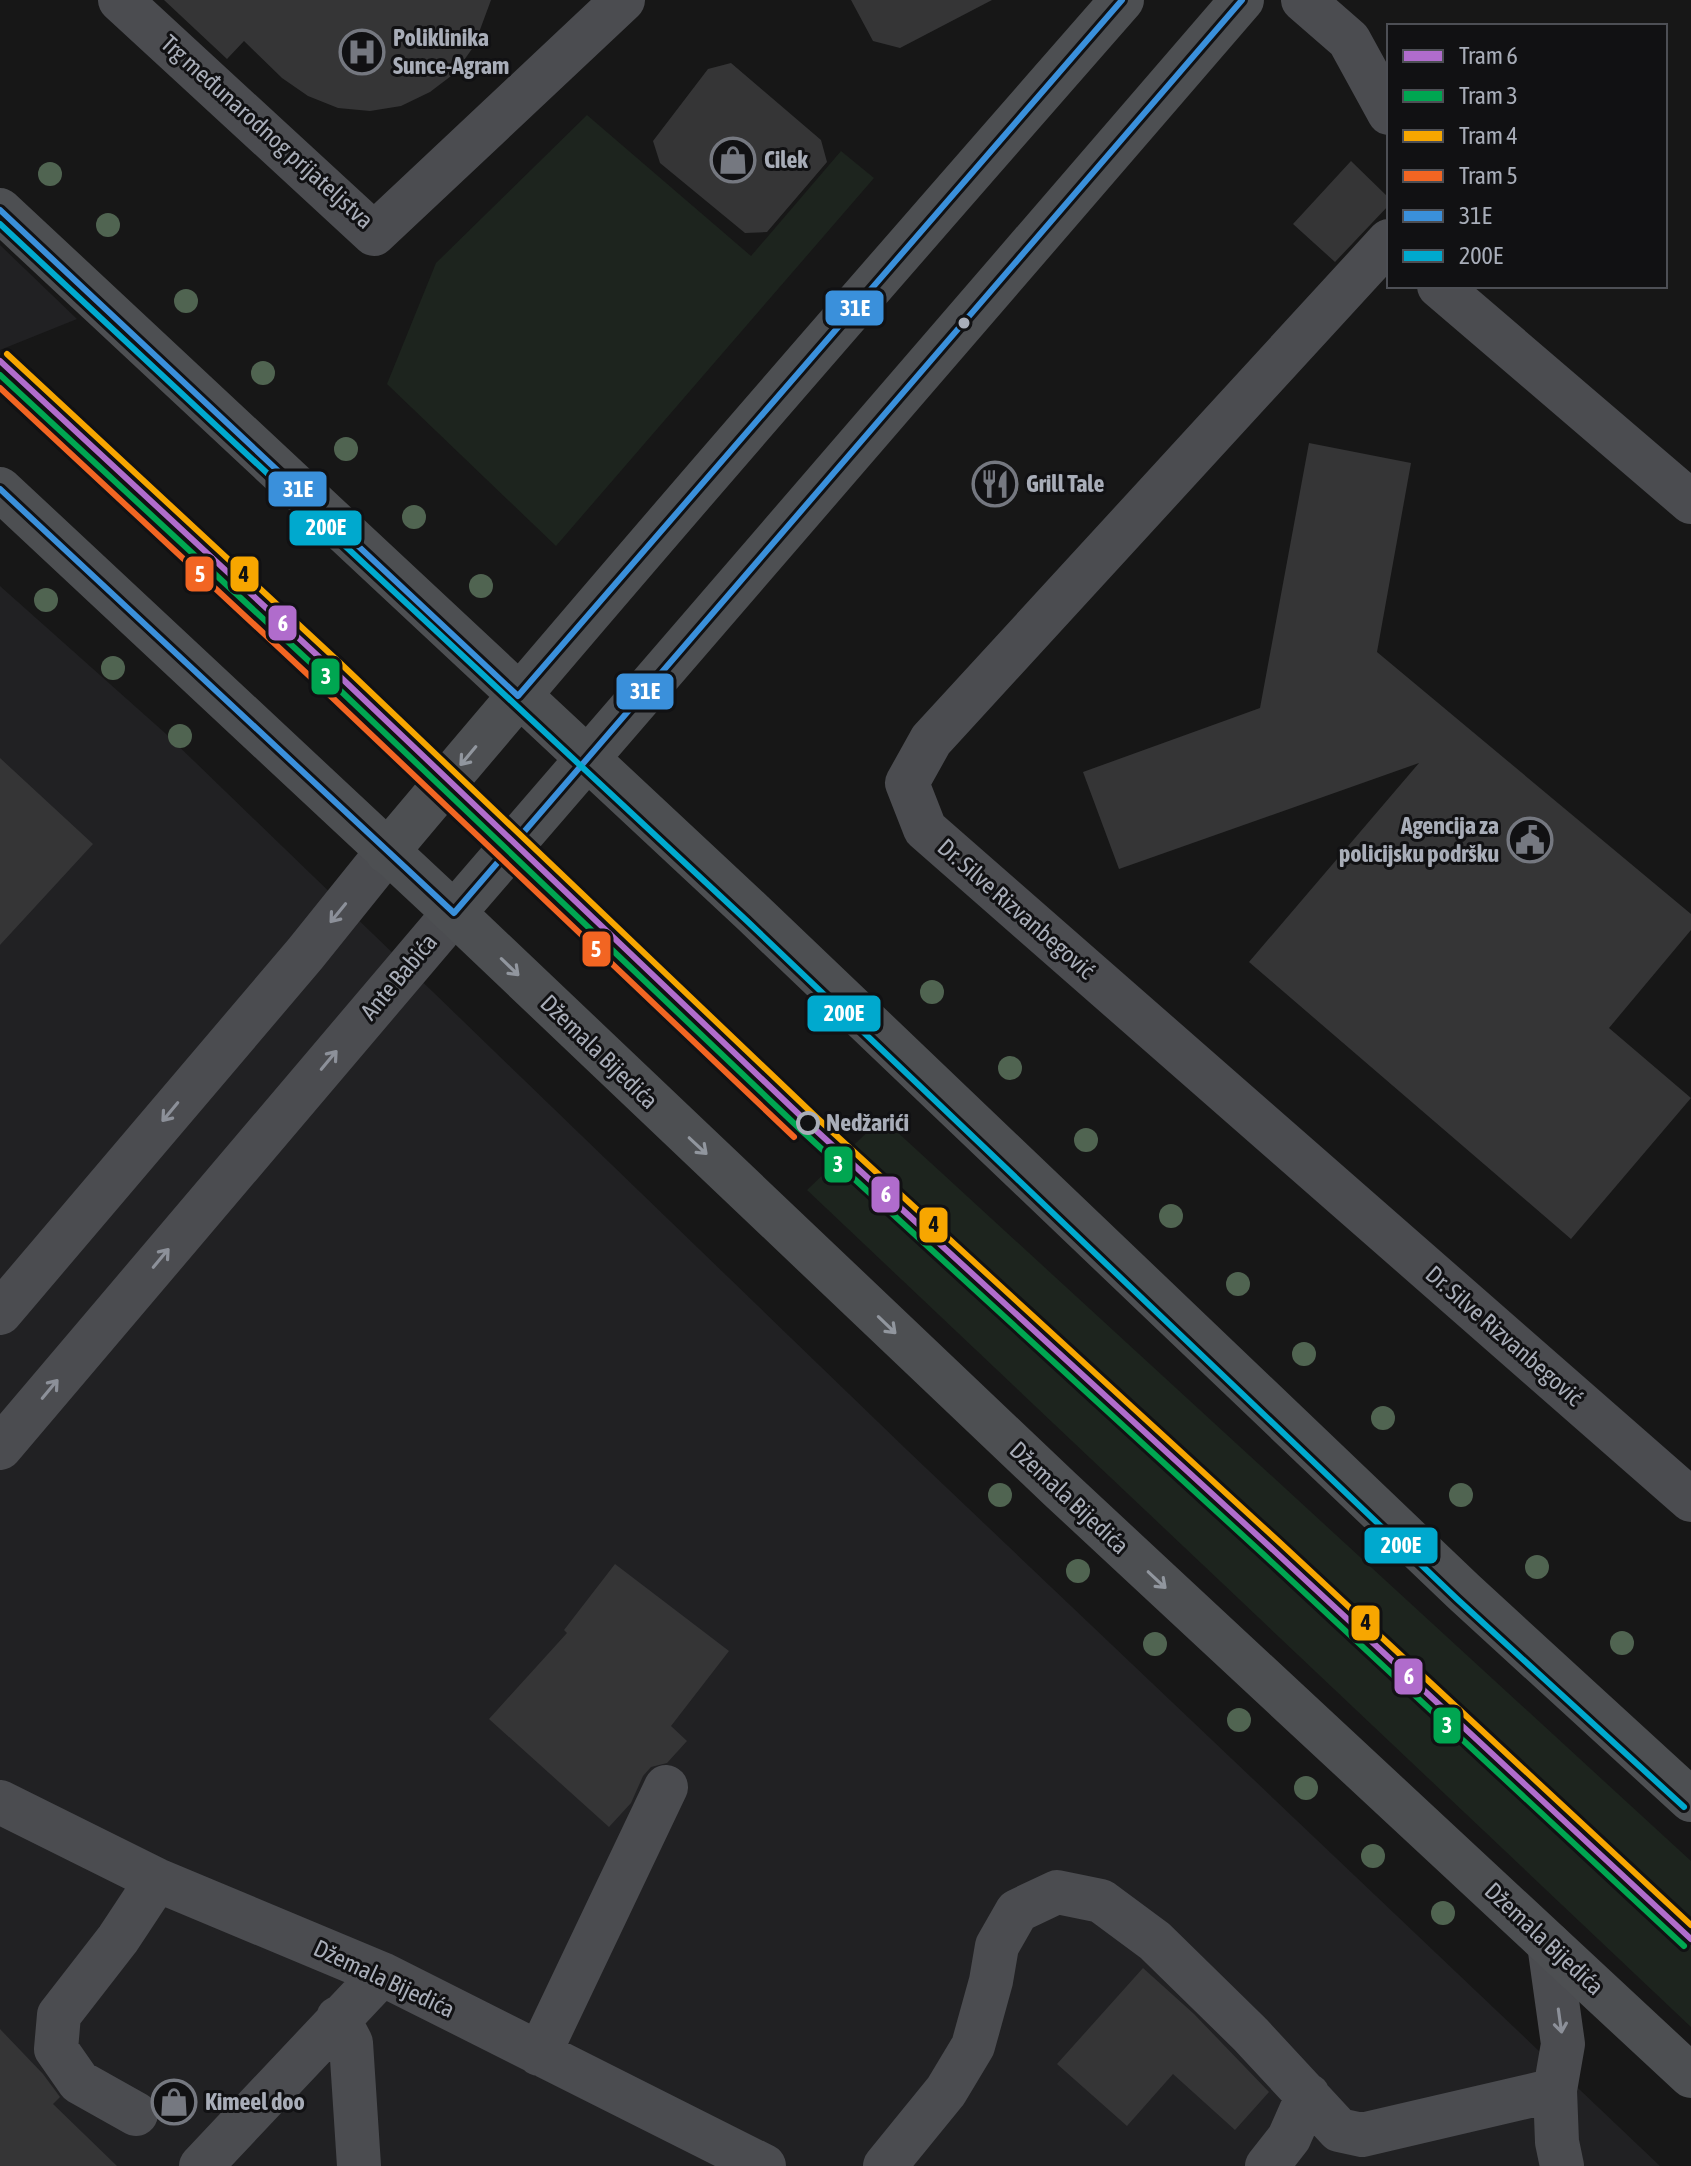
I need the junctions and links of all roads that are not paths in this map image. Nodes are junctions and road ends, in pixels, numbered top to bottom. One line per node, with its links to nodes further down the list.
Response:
1 (120, 0): 2 (street, Trg međunarodnog prijateljstva)
2 (623, 0)
3 (1122, 0): 12 (main road)
4 (1242, 0): 13 (main road, Ante Babića)
5 (1303, 0): 6 (street)
6 (1387, 109)
7 (0, 210): 12 (main road)
8 (1387, 245): 18 (street, Dr. Silve Rizvanbegović)
9 (1441, 288): 11 (street)
10 (0, 489): 14 (main road, Džemala Bijedića)
11 (1691, 502)
12 (518, 696): 13 (main road); 14 (main road, one-way to 14)
13 (585, 758): 15 (main road, Ante Babića); 20 (main road)
14 (387, 852): 15 (main road, Džemala Bijedića); 16 (street, one-way to 16)
15 (454, 913): 17 (street, Ante Babića, one-way to 15); 23 (main road, Džemala Bijedića, one-way to 23)
16 (0, 1313)
17 (0, 1448)
18 (1686, 1486)
19 (666, 1787): 26 (street)
20 (1691, 1800)
21 (0, 1802): 22 (street, Džemala Bijedića)
22 (157, 1880): 24 (street, Džemala Bijedića); 30 (street)
23 (1549, 1944): 27 (main road, Džemala Bijedića); 28 (street, one-way to 28)
24 (382, 1974): 25 (street); 26 (street, Džemala Bijedića)
25 (338, 2018): 31 (street); 32 (street)
26 (539, 2054): 33 (street, Džemala Bijedića)
27 (1691, 2076)
28 (1555, 2090): 29 (street); 36 (street)
29 (1308, 2095): 34 (street); 35 (street)
30 (136, 2114)
31 (201, 2166)
32 (359, 2166)
33 (764, 2166)
34 (885, 2166)
35 (1267, 2166)
36 (1562, 2166)

